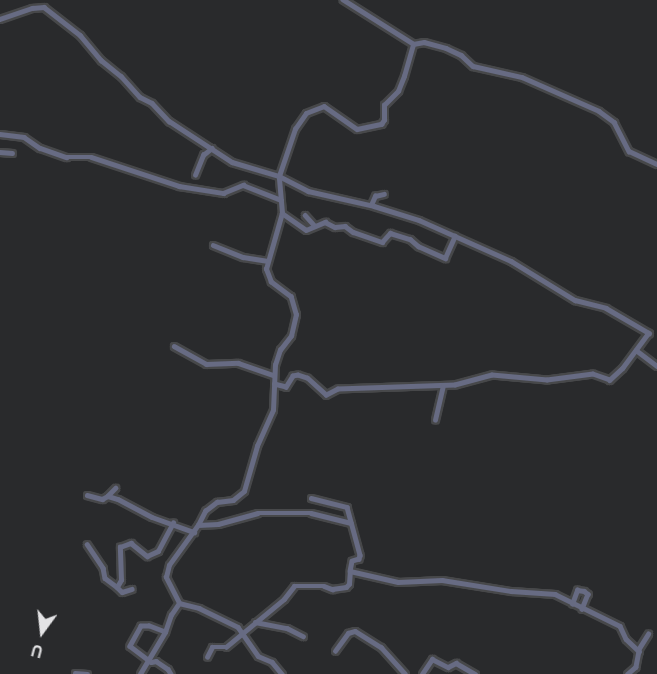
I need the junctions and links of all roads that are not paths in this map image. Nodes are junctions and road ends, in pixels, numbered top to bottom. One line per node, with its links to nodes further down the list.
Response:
1 (343, 0): 3 (street)
2 (0, 19): 5 (street)
3 (413, 44): 8 (street); 10 (street)
4 (0, 134): 12 (street)
5 (212, 148): 9 (street); 10 (street)
6 (0, 152): 7 (street)
7 (12, 153)
8 (657, 164)
9 (195, 175)
10 (279, 176): 12 (street); 13 (street)
11 (384, 194): 13 (street)
12 (281, 200): 14 (street)
13 (371, 205): 17 (street)
14 (282, 213): 16 (street); 19 (street)
15 (304, 215): 16 (street)
16 (314, 225): 17 (street)
17 (455, 236): 21 (street)
18 (213, 245): 19 (street)
19 (268, 261): 23 (street)
20 (174, 346): 23 (street)
21 (636, 350): 22 (street); 25 (street)
22 (657, 366)
23 (273, 375): 24 (street)
24 (273, 384): 25 (street); 33 (street)
25 (443, 386): 26 (street)
26 (435, 420)
27 (116, 488): 29 (street)
28 (87, 495): 29 (street)
29 (108, 496): 31 (street)
30 (311, 498): 32 (street)
31 (173, 523): 34 (street); 37 (street)
32 (351, 523): 33 (street); 36 (street)
33 (198, 525): 34 (street)
34 (194, 532): 39 (street)
35 (87, 544): 37 (street)
36 (350, 571): 40 (street); 42 (street)
37 (117, 587): 38 (street)
38 (132, 590)
39 (179, 603): 43 (street); 44 (street)
40 (572, 604): 41 (street); 41 (street)
41 (582, 609): 47 (street)
42 (255, 622): 44 (street); 46 (street)
43 (165, 632): 50 (street); 50 (street)
44 (243, 632): 49 (street); 56 (street)
45 (648, 634): 47 (street)
46 (303, 636)
47 (638, 650): 60 (street)
48 (335, 651): 57 (street)
49 (207, 657)
50 (148, 660): 51 (street); 54 (street)
51 (171, 672): 55 (street)
52 (75, 673): 53 (street)
53 (87, 674)
54 (140, 674)
55 (178, 674)
56 (282, 674)
57 (405, 674)
58 (422, 674): 59 (street)
59 (475, 674)
60 (628, 674)

